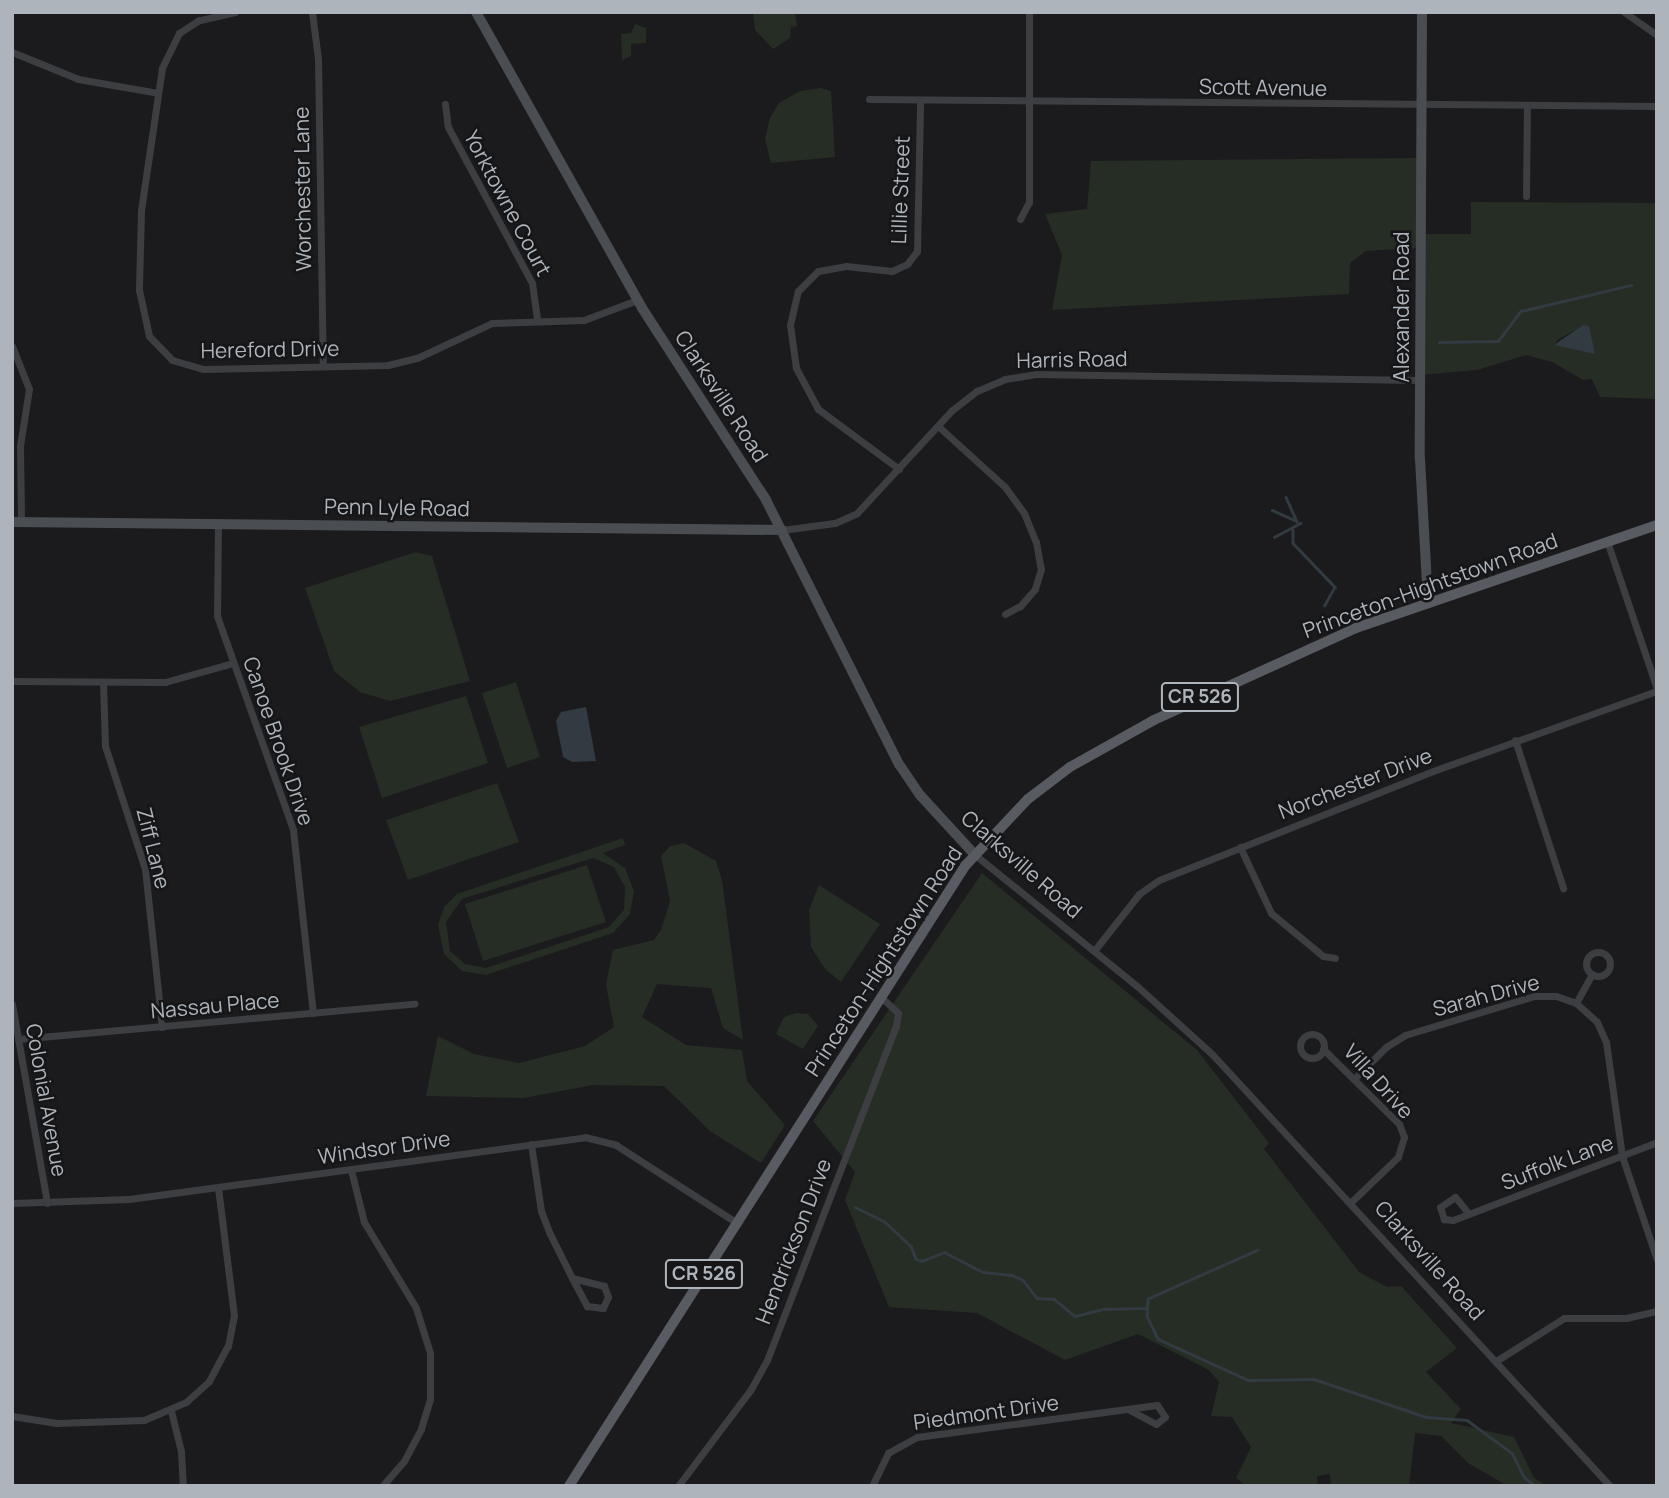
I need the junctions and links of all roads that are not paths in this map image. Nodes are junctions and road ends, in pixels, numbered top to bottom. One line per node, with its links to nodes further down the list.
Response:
1 (235, 12): 9 (street, Hereford Drive)
2 (312, 12): 22 (street, Worchester Lane)
3 (476, 12): 19 (street, Clarksville Road)
4 (1030, 12): 12 (street)
5 (1422, 12): 14 (street, Alexander Road)
6 (1625, 12): 7 (street)
7 (1657, 35)
8 (12, 52): 9 (street)
9 (158, 93): 22 (street, Hereford Drive)
10 (869, 99): 11 (street, Scott Avenue)
11 (920, 102): 12 (street, Scott Avenue); 25 (street, Lillie Street)
12 (1029, 103): 14 (street, Scott Avenue); 18 (street)
13 (445, 104): 20 (street, Yorktowne Court)
14 (1421, 106): 15 (street, Scott Avenue); 23 (street, Alexander Road)
15 (1527, 106): 16 (street, Scott Avenue); 17 (street)
16 (1657, 106)
17 (1526, 196)
18 (1020, 219)
19 (637, 300): 20 (street, Hereford Drive); 29 (street, Clarksville Road)
20 (537, 320): 22 (street, Hereford Drive)
21 (12, 346): 26 (street)
22 (323, 366)
23 (1420, 380): 24 (street, Harris Road); 31 (street, Alexander Road)
24 (938, 426): 25 (street, Harris Road); 32 (street)
25 (899, 469): 29 (street, Harris Road)
26 (17, 522): 27 (street, Penn Lyle Road)
27 (218, 524): 29 (street, Penn Lyle Road); 33 (street, Canoe Brook Drive)
28 (1657, 525): 30 (main road, Princeton-Hightstown Road / CR 526)
29 (782, 530): 39 (street, Clarksville Road)
30 (1607, 541): 31 (main road, Princeton-Hightstown Road / CR 526); 36 (street)
31 (1428, 602): 39 (main road, Princeton-Hightstown Road / CR 526)
32 (1005, 614)
33 (233, 663): 35 (street); 48 (street, Canoe Brook Drive)
34 (12, 681): 35 (street)
35 (103, 682): 50 (street, Ziff Lane)
36 (1657, 690): 37 (street, Norchester Drive)
37 (1515, 740): 38 (street, Norchester Drive); 40 (street)
38 (1240, 847): 41 (street, Norchester Drive); 42 (street)
39 (974, 854): 41 (street, Clarksville Road); 44 (main road, Princeton-Hightstown Road / CR 526)
40 (1563, 888)
41 (1094, 951): 59 (street, Clarksville Road)
42 (1335, 958)
43 (1592, 974): 45 (street)
44 (881, 997): 63 (main road, Princeton-Hightstown Road / CR 526); 74 (street, Hendrickson Drive)
45 (1576, 1003): 53 (street, Sarah Drive); 56 (street)
46 (12, 1004): 49 (street, Colonial Avenue)
47 (414, 1004): 48 (street, Nassau Place)
48 (313, 1013): 50 (street, Nassau Place)
49 (14, 1019): 51 (street, Colonial Avenue)
50 (162, 1027): 51 (street, Nassau Place)
51 (18, 1039): 61 (street, Colonial Avenue)
52 (1323, 1049): 53 (street, Villa Drive)
53 (1356, 1077): 59 (street, Villa Drive)
54 (1657, 1142): 56 (street, Suffolk Lane)
55 (531, 1144): 57 (street, Windsor Drive); 63 (street, Windsor Drive); 65 (street)
56 (1622, 1156): 62 (street, Suffolk Lane); 64 (street)
57 (351, 1170): 58 (street, Windsor Drive); 72 (street)
58 (218, 1188): 61 (street, Windsor Drive); 69 (street)
59 (1350, 1202): 67 (street, Clarksville Road)
60 (12, 1203): 61 (street, Windsor Drive)
61 (47, 1203)
62 (1469, 1214): 62 (street, Suffolk Lane)
63 (737, 1223): 73 (main road, Princeton-Hightstown Road / CR 526)
64 (1657, 1261)
65 (572, 1278): 65 (street)
66 (1657, 1311): 67 (street)
67 (1496, 1361): 76 (street, Clarksville Road)
68 (1130, 1410): 75 (street, Piedmont Drive)
69 (171, 1411): 70 (street); 71 (street)
70 (12, 1416)
71 (183, 1486)
72 (382, 1486)
73 (569, 1486)
74 (678, 1486)
75 (872, 1486)
76 (1610, 1486)

